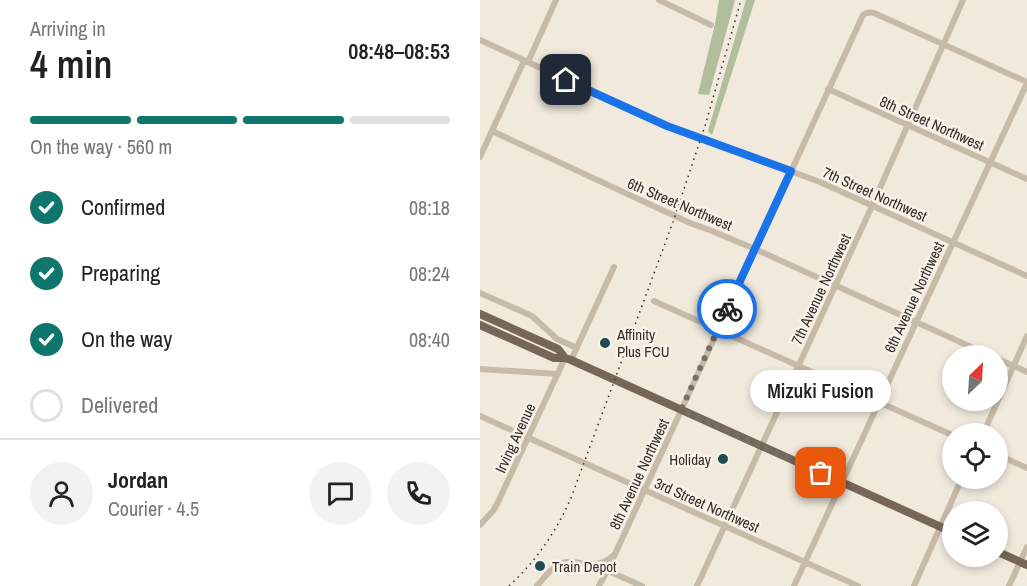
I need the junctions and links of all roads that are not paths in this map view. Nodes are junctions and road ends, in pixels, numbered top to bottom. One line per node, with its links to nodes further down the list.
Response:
1 (556, 0): 7 (street)
2 (658, 0): 4 (street)
3 (963, 0): 6 (street, 7th Avenue Northwest)
4 (711, 25)
5 (480, 40): 7 (street, 7th Street Northwest)
6 (944, 45): 8 (street); 9 (street, 8th Avenue Northwest); 10 (street, 7th Avenue Northwest)
7 (526, 62): 11 (street); 14 (street, 7th Street Northwest)
8 (1027, 83): 13 (street, 6th Avenue Northwest)
9 (828, 89): 10 (street, 8th Street Northwest); 14 (street, 8th Avenue Northwest)
10 (908, 126): 13 (street, 8th Street Northwest); 16 (street, 7th Avenue Northwest)
11 (492, 131): 12 (street); 18 (street, 6th Street Northwest)
12 (480, 157)
13 (990, 162): 15 (street, 8th Street Northwest); 17 (street, 6th Avenue Northwest)
14 (791, 171): 16 (street, 7th Street Northwest); 18 (street, 8th Avenue Northwest)
15 (1027, 179)
16 (872, 206): 17 (street, 7th Street Northwest); 21 (street, 7th Avenue Northwest)
17 (952, 243): 20 (street, 7th Street Northwest); 25 (street, 6th Avenue Northwest)
18 (755, 249): 21 (street, 6th Street Northwest); 27 (street, 8th Avenue Northwest)
19 (614, 267): 30 (street, Irving Avenue)
20 (1027, 276)
21 (836, 286): 25 (street, 6th Street Northwest); 33 (street, 7th Avenue Northwest)
22 (480, 293): 30 (street)
23 (654, 301): 27 (street)
24 (480, 314): 31 (main road)
25 (916, 322): 29 (street, 6th Street Northwest); 38 (street, 6th Avenue Northwest)
26 (480, 325): 31 (main road)
27 (718, 330): 33 (street); 39 (street, 8th Avenue Northwest)
28 (1027, 336): 34 (street)
29 (967, 345)
30 (577, 348): 31 (street, Irving Avenue)
31 (568, 359): 37 (street, Irving Avenue); 39 (main road)
32 (1008, 364): 34 (street)
33 (798, 366): 38 (street); 44 (street, 7th Avenue Northwest)
34 (1013, 366): 36 (street); 41 (street)
35 (480, 369): 37 (street)
36 (1027, 372)
37 (558, 374): 43 (street, Irving Avenue)
38 (879, 402): 42 (street); 47 (street, 6th Avenue Northwest)
39 (681, 410): 44 (main road); 49 (street, 8th Avenue Northwest)
40 (480, 416): 43 (street, 3rd Street Northwest)
41 (988, 423)
42 (942, 430)
43 (528, 438): 49 (street, 3rd Street Northwest); 51 (street, Irving Avenue)
44 (762, 446): 47 (main road); 53 (street, 7th Avenue Northwest)
45 (1008, 459): 46 (street)
46 (1027, 468)
47 (842, 482): 54 (main road); 58 (street, 6th Avenue Northwest)
48 (957, 489): 54 (street)
49 (645, 490): 53 (street, 3rd Street Northwest); 56 (street, 8th Avenue Northwest)
50 (480, 514): 51 (street)
51 (488, 517): 52 (street, Irving Avenue)
52 (480, 525)
53 (725, 526): 58 (street, 3rd Street Northwest); 65 (street, 7th Avenue Northwest)
54 (940, 527): 68 (street)
55 (1027, 546): 60 (street)
56 (616, 553): 59 (street); 61 (street, 8th Avenue Northwest)
57 (1008, 557): 60 (main road)
58 (805, 562): 66 (street, 6th Avenue Northwest); 67 (street, 3rd Street Northwest)
59 (585, 564): 61 (street); 62 (street)
60 (1024, 564): 69 (street)
61 (606, 570): 63 (street, 8th Avenue Northwest); 64 (street)
62 (537, 586)
63 (599, 586)
64 (642, 586)
65 (697, 586)
66 (794, 586)
67 (858, 586)
68 (914, 586)
69 (1009, 586)

